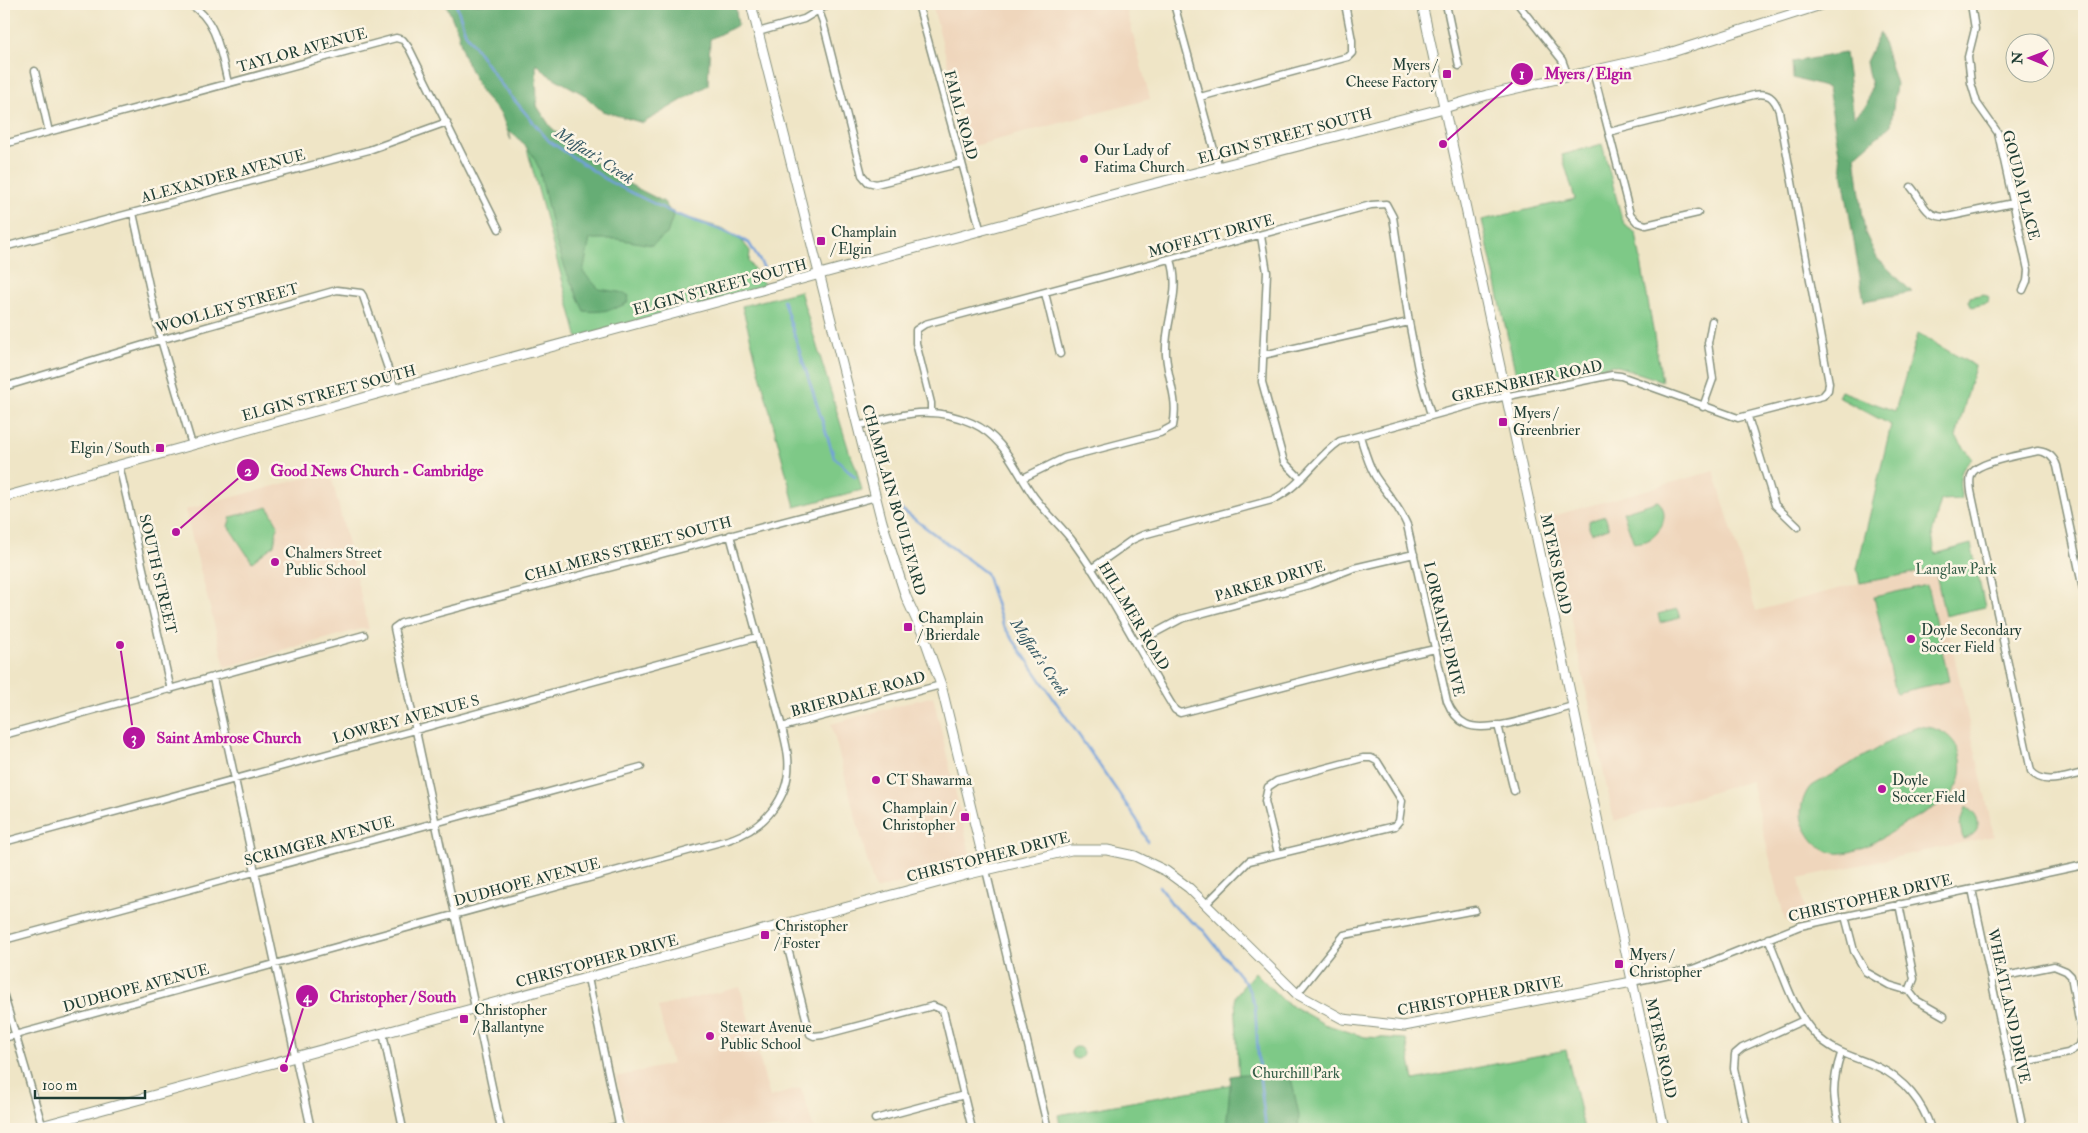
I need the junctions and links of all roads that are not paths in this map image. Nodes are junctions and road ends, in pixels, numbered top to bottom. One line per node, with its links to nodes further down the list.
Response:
1 (189, 4): 18 (street)
2 (752, 4): 13 (street, CHAMPLAIN BOULEVARD)
3 (829, 4): 12 (street)
4 (918, 4): 25 (street, FAIAL ROAD)
5 (1174, 4): 19 (street)
6 (1345, 4): 19 (street)
7 (1422, 4): 20 (street, MYERS ROAD)
8 (1446, 4): 14 (street)
9 (1518, 4): 17 (street)
10 (1824, 4): 16 (street, ELGIN STREET SOUTH)
11 (1971, 4): 28 (street, GOUDA PLACE)
12 (819, 11): 13 (street); 25 (street)
13 (758, 32): 36 (street, CHAMPLAIN BOULEVARD)
14 (1459, 66)
15 (35, 70): 22 (street)
16 (1593, 71): 17 (street, ELGIN STREET SOUTH); 23 (street)
17 (1568, 76): 20 (street, ELGIN STREET SOUTH)
18 (228, 83): 21 (street, TAYLOR AVENUE); 22 (street, TAYLOR AVENUE)
19 (1200, 97): 26 (street)
20 (1444, 108): 26 (street, ELGIN STREET SOUTH); 46 (street, MYERS ROAD)
21 (447, 122): 30 (street, ALEXANDER AVENUE); 31 (street, TAYLOR AVENUE)
22 (49, 132): 24 (street, TAYLOR AVENUE)
23 (1609, 132): 29 (street); 50 (street, GREENBRIER ROAD)
24 (4, 144)
25 (962, 163): 32 (street, FAIAL ROAD)
26 (1219, 168): 32 (street, ELGIN STREET SOUTH)
27 (1911, 187): 28 (street)
28 (2013, 203): 37 (street, GOUDA PLACE)
29 (1698, 212)
30 (133, 213): 34 (street, ALEXANDER AVENUE); 41 (street)
31 (499, 229)
32 (981, 232): 36 (street, ELGIN STREET SOUTH)
33 (1261, 236): 35 (street, MOFFATT DRIVE); 40 (street, MOFFATT DRIVE); 43 (street)
34 (4, 248)
35 (1171, 260): 38 (street, MOFFATT DRIVE); 55 (street)
36 (820, 274): 45 (street, ELGIN STREET SOUTH); 51 (street, CHAMPLAIN BOULEVARD)
37 (2024, 290)
38 (1045, 293): 42 (street); 48 (street, MOFFATT DRIVE)
39 (1712, 321): 47 (street)
40 (1409, 322): 43 (street); 49 (street, MOFFATT DRIVE)
41 (162, 340): 44 (street, WOOLLEY STREET); 45 (street, WOOLLEY STREET); 53 (street)
42 (1060, 354)
43 (1262, 355): 56 (street)
44 (4, 387)
45 (395, 389): 53 (street, ELGIN STREET SOUTH)
46 (1506, 396): 47 (street, GREENBRIER ROAD); 49 (street, GREENBRIER ROAD); 71 (street, MYERS ROAD)
47 (1704, 407): 50 (street, GREENBRIER ROAD)
48 (931, 412): 51 (street, HILLMER ROAD); 55 (street, HILLMER ROAD)
49 (1431, 415): 52 (street, GREENBRIER ROAD)
50 (1748, 417): 59 (street)
51 (858, 426): 57 (street, CHAMPLAIN BOULEVARD)
52 (1360, 436): 56 (street, GREENBRIER ROAD); 61 (street, LORRAINE DRIVE)
53 (192, 445): 54 (street, ELGIN STREET SOUTH)
54 (119, 465): 58 (street, ELGIN STREET SOUTH); 70 (street, SOUTH STREET)
55 (1023, 478): 62 (street, HILLMER ROAD)
56 (1301, 479): 62 (street, GREENBRIER ROAD)
57 (876, 496): 60 (street, CHALMERS STREET SOUTH); 69 (street, CHAMPLAIN BOULEVARD)
58 (4, 497)
59 (1798, 526)
60 (730, 535): 65 (street, DUDHOPE AVENUE); 74 (street, CHALMERS STREET SOUTH)
61 (1414, 554): 66 (street, PARKER DRIVE); 67 (street, LORRAINE DRIVE)
62 (1091, 569): 66 (street, HILLMER ROAD)
63 (2084, 594): 77 (street)
64 (364, 635): 68 (street)
65 (757, 637): 73 (street, DUDHOPE AVENUE); 74 (street, LOWREY AVENUE S)
66 (1136, 643): 67 (street, HILLMER ROAD)
67 (1435, 649): 72 (street, LORRAINE DRIVE)
68 (214, 678): 70 (street); 78 (street)
69 (941, 685): 73 (street, BRIERDALE ROAD); 84 (street, CHAMPLAIN BOULEVARD)
70 (171, 690): 75 (street)
71 (1573, 706): 72 (street, LORRAINE DRIVE); 98 (street, MYERS ROAD)
72 (1498, 726): 79 (street)
73 (782, 727): 90 (street, DUDHOPE AVENUE)
74 (415, 730): 78 (street, LOWREY AVENUE S); 80 (street)
75 (4, 734)
76 (641, 767): 80 (street, SCRIMGER AVENUE)
77 (2084, 773)
78 (236, 779): 81 (street, LOWREY AVENUE S); 85 (street)
79 (1514, 791)
80 (434, 822): 85 (street, SCRIMGER AVENUE); 90 (street)
81 (4, 842)
82 (1278, 853): 82 (street); 87 (street)
83 (2084, 865): 86 (street, CHRISTOPHER DRIVE)
84 (986, 870): 87 (street, CHRISTOPHER DRIVE); 92 (street, CHRISTOPHER DRIVE); 121 (street, CHAMPLAIN BOULEVARD)
85 (256, 872): 94 (street, SCRIMGER AVENUE); 95 (street)
86 (1972, 889): 88 (street, CHRISTOPHER DRIVE); 97 (street, WHEATLAND DRIVE)
87 (1206, 904): 100 (street, CHRISTOPHER DRIVE)
88 (1899, 904): 91 (street, CHRISTOPHER DRIVE); 99 (street)
89 (1475, 910): 100 (street)
90 (455, 914): 95 (street, DUDHOPE AVENUE); 102 (street)
91 (1845, 916): 93 (street, CHRISTOPHER DRIVE); 99 (street)
92 (782, 925): 96 (street, CHRISTOPHER DRIVE); 111 (street)
93 (1768, 938): 98 (street, CHRISTOPHER DRIVE); 104 (street)
94 (4, 940)
95 (276, 963): 106 (street, DUDHOPE AVENUE); 109 (street)
96 (588, 978): 102 (street, CHRISTOPHER DRIVE); 114 (street)
97 (1991, 979): 110 (street, WHEATLAND DRIVE); 110 (street)
98 (1632, 982): 100 (street, CHRISTOPHER DRIVE); 122 (street, MYERS ROAD)
99 (1909, 991): 103 (street)
100 (1296, 994)
101 (4, 996): 106 (street)
102 (475, 1008): 105 (street, CHRISTOPHER DRIVE); 118 (street)
103 (1944, 1016)
104 (1804, 1020): 108 (street); 123 (street)
105 (383, 1033): 109 (street, CHRISTOPHER DRIVE); 117 (street)
106 (16, 1035): 107 (street, DUDHOPE AVENUE); 113 (street)
107 (4, 1038)
108 (1841, 1054): 124 (street); 125 (street)
109 (296, 1057): 113 (street, CHRISTOPHER DRIVE); 116 (street)
110 (2009, 1065): 126 (street, WHEATLAND DRIVE)
111 (964, 1096): 112 (street); 120 (street)
112 (874, 1119)
113 (43, 1128): 115 (street, CHRISTOPHER DRIVE)
114 (620, 1128): 119 (street)
115 (30, 1129)
116 (311, 1129)
117 (403, 1129)
118 (501, 1129)
119 (606, 1129)
120 (972, 1129)
121 (1048, 1129)
122 (1664, 1129)
123 (1747, 1129)
124 (1840, 1129)
125 (1931, 1129)
126 (2023, 1129)

